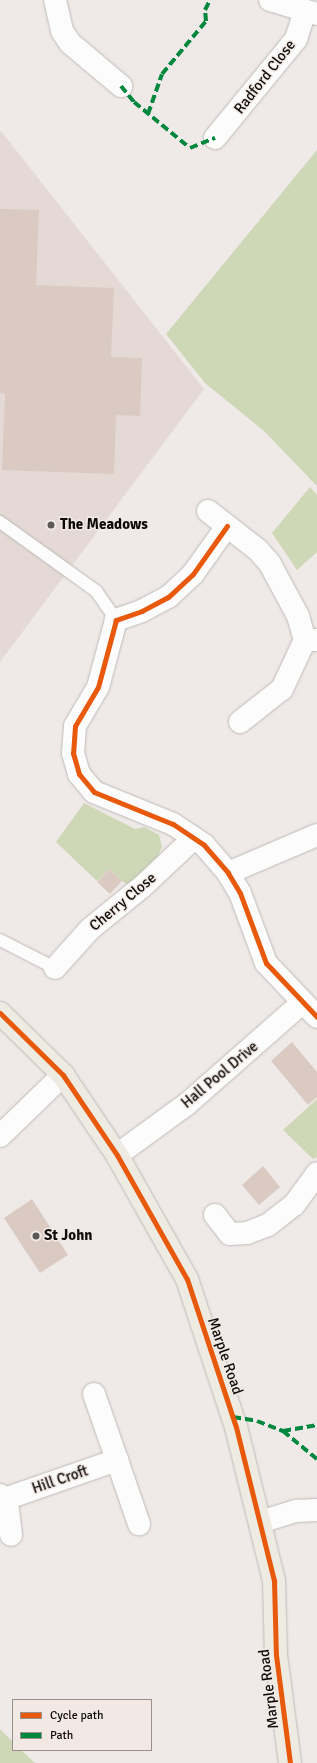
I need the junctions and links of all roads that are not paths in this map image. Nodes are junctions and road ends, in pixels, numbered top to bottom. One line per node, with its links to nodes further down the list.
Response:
1 (55, 0): 4 (street)
2 (270, 0): 3 (street, Radford Close)
3 (311, 12): 5 (street, Radford Close)
4 (121, 86)
5 (215, 138)
6 (208, 511): 8 (street)
7 (0, 522): 9 (lane)
8 (227, 526): 9 (street); 10 (street)
9 (116, 620): 13 (street)
10 (311, 640): 11 (street)
11 (240, 722)
12 (317, 835): 14 (street)
13 (194, 838): 14 (street); 16 (street, Cherry Close)
14 (228, 873): 17 (street)
15 (0, 940): 16 (lane)
16 (55, 968)
17 (310, 1010): 21 (street, Hall Pool Drive)
18 (0, 1013): 19 (main road, Marple Road)
19 (63, 1075): 20 (street); 21 (main road, Marple Road)
20 (0, 1136)
21 (117, 1155): 28 (main road, Marple Road)
22 (317, 1173): 23 (street)
23 (215, 1215)
24 (94, 1394): 25 (street)
25 (117, 1460): 26 (street, Hill Croft); 29 (street)
26 (1, 1497): 30 (street)
27 (317, 1510): 28 (street)
28 (260, 1522): 31 (main road, Marple Road)
29 (139, 1524)
30 (11, 1535)
31 (290, 1763)

